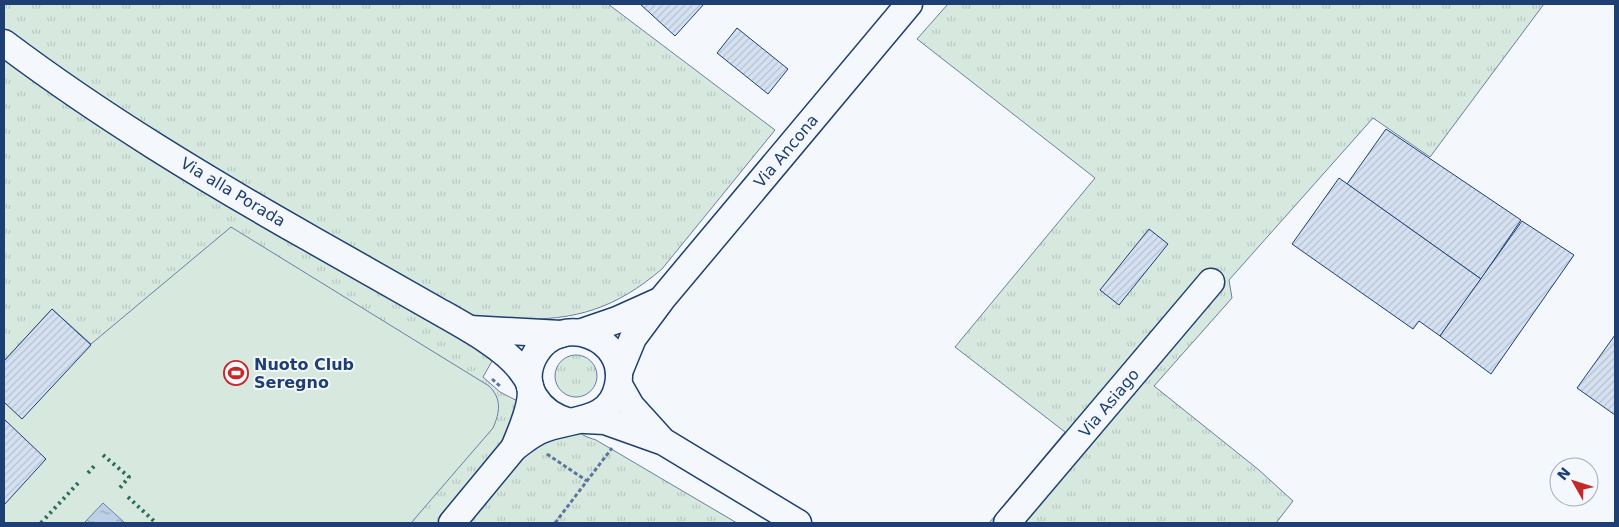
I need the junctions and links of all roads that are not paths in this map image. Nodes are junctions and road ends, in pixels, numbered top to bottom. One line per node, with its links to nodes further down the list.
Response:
1 (910, 4): 4 (street, Via Ancona)
2 (4, 43): 5 (street, Via alla Porada)
3 (1211, 282): 14 (street, Via Asiago)
4 (662, 299): 6 (street, Via Ancona); 7 (street, Via Ancona)
5 (469, 329): 6 (street, Via alla Porada); 8 (street, Via alla Porada)
6 (571, 333): 7 (street); 8 (street)
7 (619, 378): 9 (street); 10 (street)
8 (530, 387): 9 (street); 11 (street)
9 (578, 421): 10 (street); 11 (street)
10 (664, 442): 13 (street)
11 (514, 448): 12 (street)
12 (452, 523)
13 (798, 523)
14 (1007, 523)

